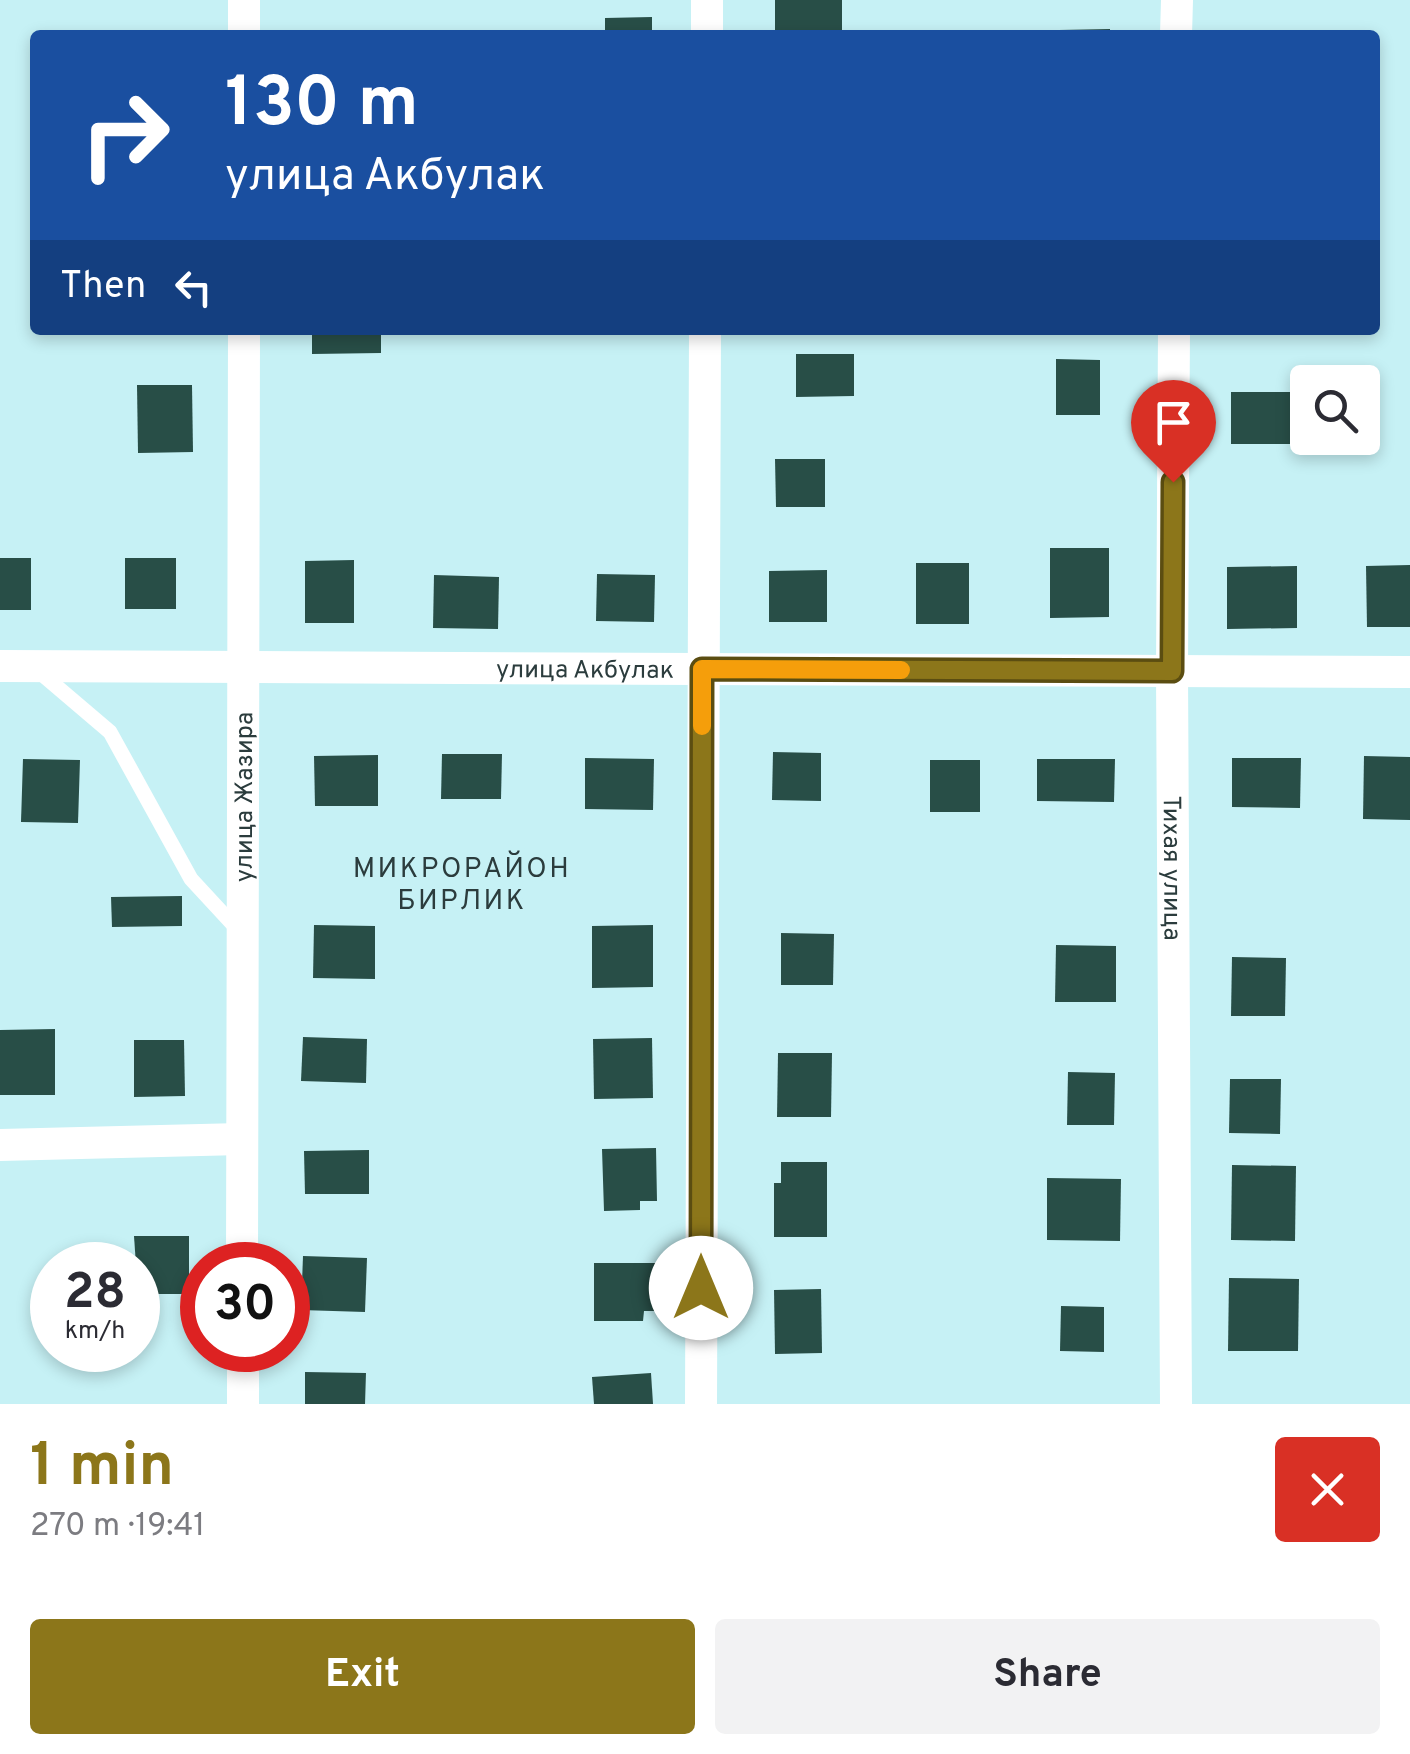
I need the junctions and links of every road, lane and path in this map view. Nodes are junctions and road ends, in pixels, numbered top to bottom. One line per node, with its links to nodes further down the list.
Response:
1 (244, 0): 4 (street)
2 (707, 0): 5 (street)
3 (1176, 0): 6 (street)
4 (244, 30)
5 (707, 30)
6 (1176, 30)
7 (244, 335): 11 (street, улица Жазира)
8 (704, 335): 12 (street)
9 (1174, 335): 13 (street, Тихая улица)
10 (15, 665): 11 (street, улица Акбулак); 15 (lane)
11 (244, 667): 12 (street, улица Акбулак); 15 (street, улица Жазира)
12 (702, 669): 13 (street, улица Акбулак); 21 (street)
13 (1172, 671): 14 (street, улица Акбулак); 22 (street, Тихая улица)
14 (1410, 672)
15 (242, 934): 16 (street, улица Жазира)
16 (241, 1139): 17 (street); 18 (street, улица Жазира)
17 (0, 1145)
18 (242, 1242)
19 (243, 1372): 20 (street)
20 (243, 1404)
21 (700, 1404)
22 (1176, 1404)

